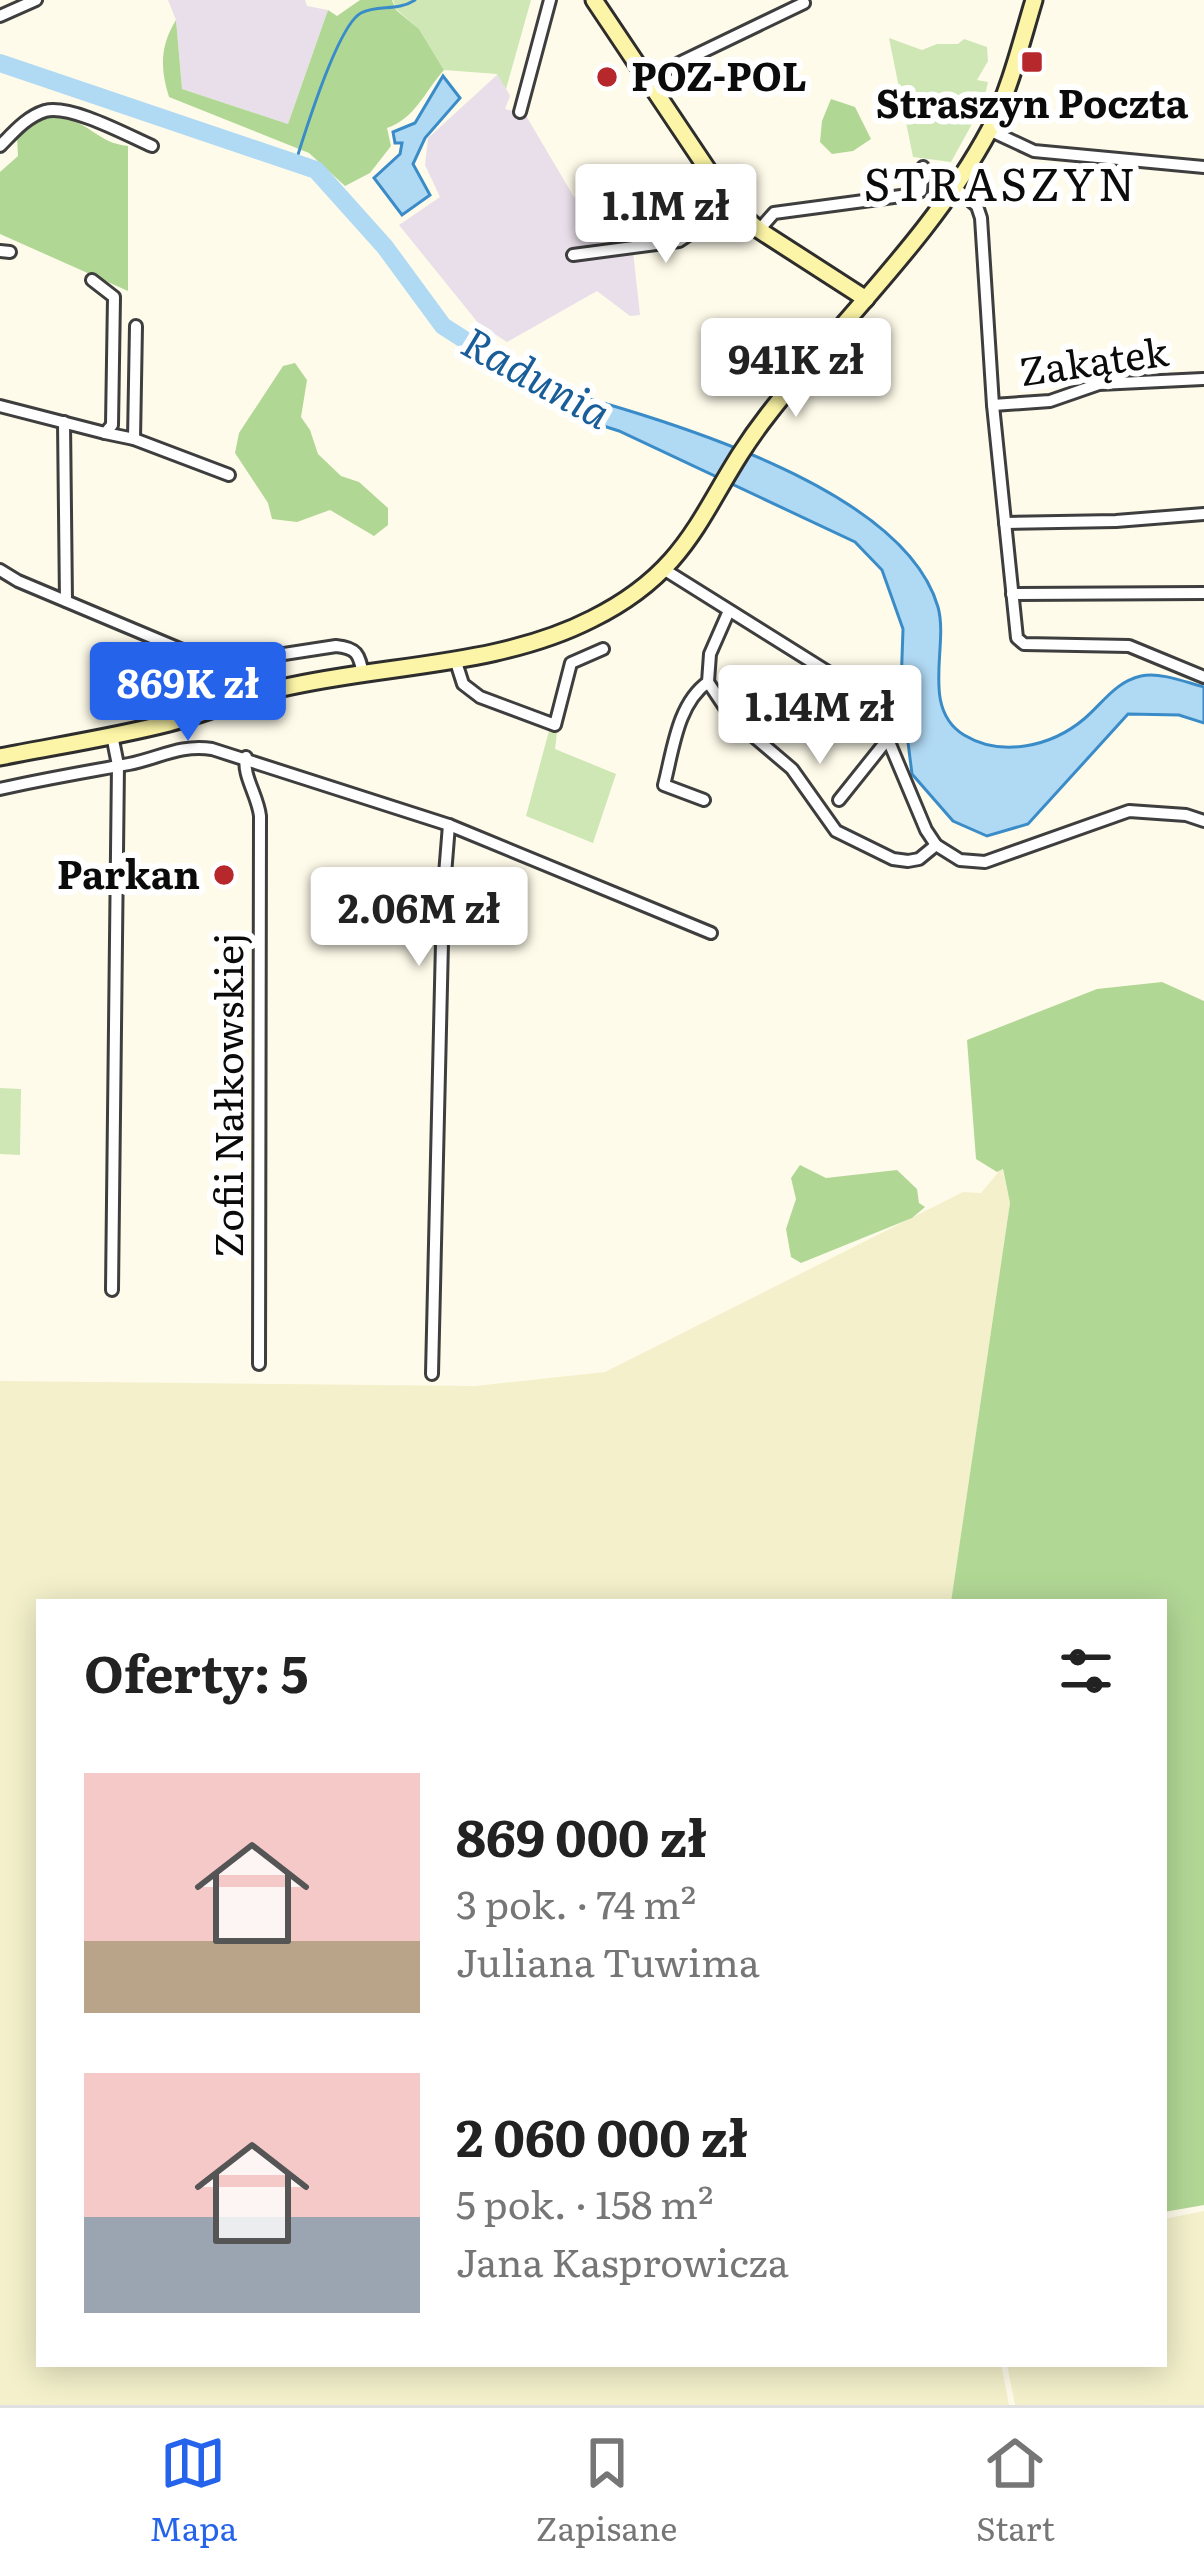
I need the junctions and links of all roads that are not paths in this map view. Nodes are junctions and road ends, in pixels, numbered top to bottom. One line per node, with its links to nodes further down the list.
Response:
1 (36, 0): 6 (street)
2 (550, 0): 8 (street)
3 (594, 0): 7 (main road)
4 (1034, 0): 9 (main road)
5 (804, 3): 7 (street)
6 (0, 16)
7 (644, 80): 15 (main road)
8 (520, 112)
9 (989, 130): 13 (street); 14 (main road)
10 (0, 146): 11 (street)
11 (152, 146)
12 (923, 167): 16 (street)
13 (1204, 167)
14 (953, 186): 19 (main road); 22 (street)
15 (732, 206): 16 (main road); 17 (street)
16 (759, 230): 19 (main road)
17 (573, 255)
18 (92, 280): 25 (street)
19 (866, 299): 31 (main road)
20 (136, 326): 26 (street)
21 (1203, 379): 22 (street, Zakątek)
22 (993, 405): 29 (street)
23 (0, 406): 24 (street)
24 (64, 422): 25 (street); 34 (street)
25 (105, 433): 26 (street)
26 (134, 440): 27 (street)
27 (229, 475)
28 (1204, 514): 29 (street)
29 (1005, 524): 33 (street)
30 (0, 570): 34 (street)
31 (664, 570): 35 (street); 37 (main road)
32 (1204, 592): 33 (street)
33 (1012, 595): 39 (street)
34 (65, 601): 38 (street)
35 (728, 613): 40 (street); 42 (street)
36 (603, 649): 37 (street)
37 (455, 658): 38 (main road)
38 (363, 674): 41 (main road)
39 (1204, 677)
40 (708, 682): 47 (street); 51 (street)
41 (112, 735): 43 (main road); 45 (street)
42 (887, 740): 48 (street); 51 (street)
43 (0, 757)
44 (246, 758): 45 (street); 50 (street); 54 (street, Zofii Nałkowskiej)
45 (118, 765): 46 (street); 53 (street)
46 (0, 789)
47 (704, 800)
48 (839, 800)
49 (1204, 821): 51 (street)
50 (449, 825): 52 (street); 55 (street)
51 (936, 844)
52 (711, 933)
53 (112, 1290)
54 (259, 1364)
55 (432, 1374)

